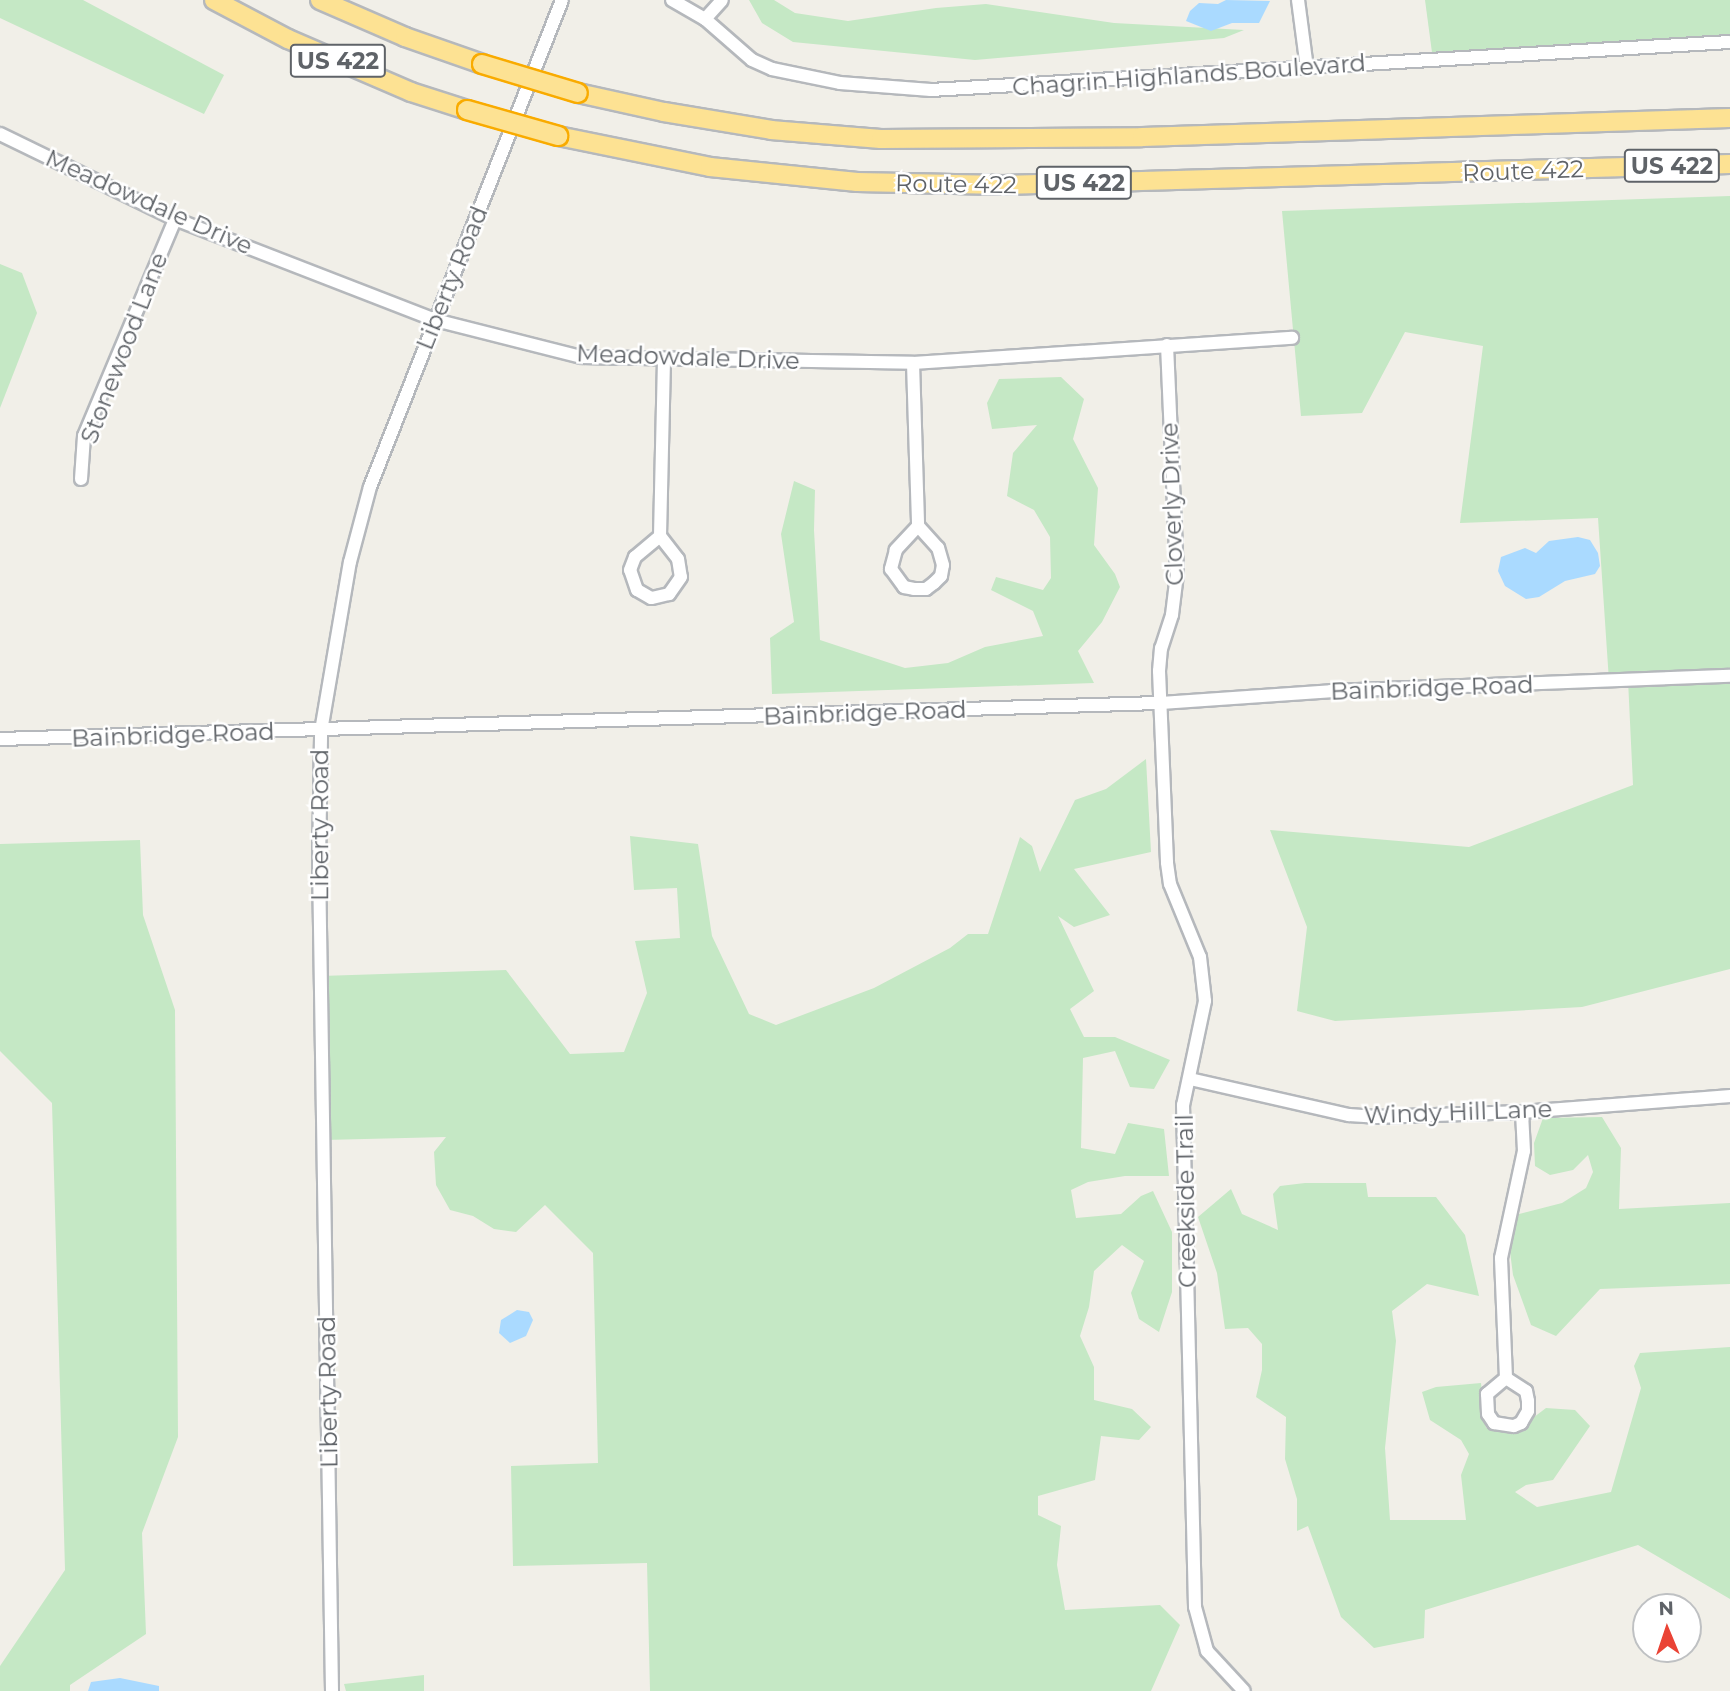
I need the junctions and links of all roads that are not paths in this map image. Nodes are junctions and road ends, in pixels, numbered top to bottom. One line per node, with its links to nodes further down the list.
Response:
1 (214, 0): 12 (highway, Route 422 / US 422, bridge)
2 (320, 0): 10 (highway, Route 422 / US 422, bridge)
3 (562, 0): 14 (street, Liberty Road)
4 (672, 0): 7 (street, Chagrin Highlands Boulevard)
5 (722, 0): 7 (street)
6 (1298, 0): 9 (street)
7 (705, 19): 9 (street, Chagrin Highlands Boulevard)
8 (1730, 42): 9 (street, Chagrin Highlands Boulevard)
9 (1307, 68)
10 (1730, 118)
11 (0, 134): 13 (street, Meadowdale Drive)
12 (1730, 164)
13 (175, 219): 14 (street, Meadowdale Drive); 19 (street, Stonewood Lane)
14 (435, 320): 17 (street, Meadowdale Drive); 24 (street, Liberty Road)
15 (1292, 338): 16 (street, Meadowdale Drive)
16 (1167, 345): 18 (street, Meadowdale Drive); 23 (street, Cloverly Drive)
17 (664, 360): 18 (street, Meadowdale Drive); 21 (street)
18 (913, 363): 20 (street)
19 (81, 479)
20 (918, 526): 20 (street)
21 (660, 536): 21 (street)
22 (1730, 676): 23 (street, Bainbridge Road)
23 (1161, 703): 24 (street, Bainbridge Road); 26 (street, Creekside Trail)
24 (321, 731): 25 (street, Bainbridge Road); 30 (street, Liberty Road)
25 (0, 739)
26 (1190, 1079): 28 (street, Windy Hill Lane); 31 (street, Creekside Trail)
27 (1730, 1096): 28 (street, Windy Hill Lane)
28 (1522, 1112): 29 (street)
29 (1506, 1378)
30 (332, 1691)
31 (1244, 1691)

